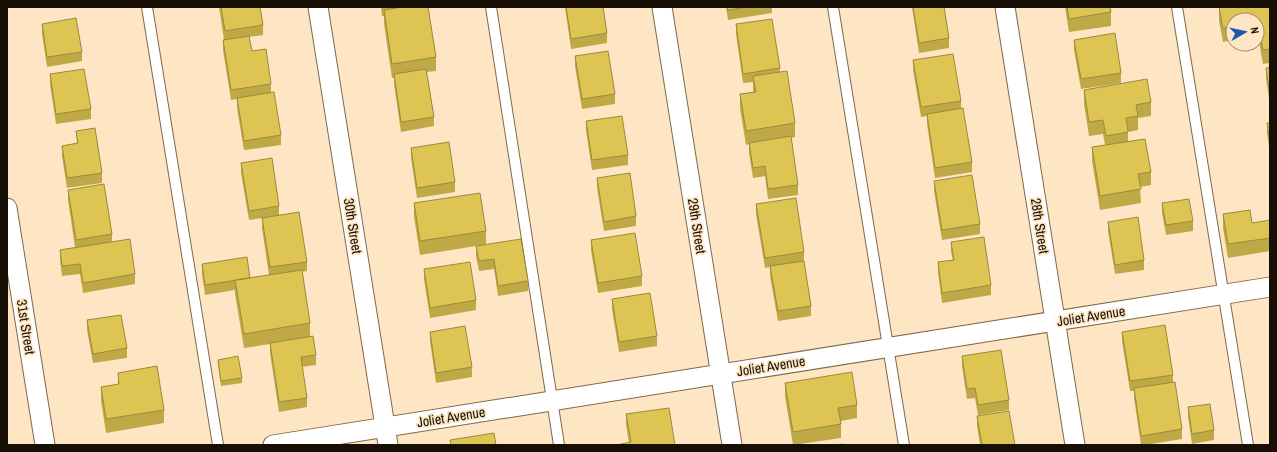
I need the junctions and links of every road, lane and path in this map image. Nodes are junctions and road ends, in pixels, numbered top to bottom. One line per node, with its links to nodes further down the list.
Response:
1 (147, 7): 17 (lane)
2 (318, 7): 15 (street, 30th Street)
3 (491, 7): 14 (lane)
4 (662, 7): 13 (street, 29th Street)
5 (833, 7): 12 (lane)
6 (1005, 7): 11 (street, 28th Street)
7 (1177, 7): 10 (lane)
8 (7, 208): 16 (street, 31st Street)
9 (1270, 287): 10 (street, Joliet Avenue)
10 (1224, 294): 11 (street, Joliet Avenue); 23 (lane)
11 (1055, 321): 12 (street, Joliet Avenue); 22 (street, 28th Street)
12 (887, 348): 13 (street, Joliet Avenue); 21 (lane)
13 (720, 374): 14 (street, Joliet Avenue); 20 (street, 29th Street)
14 (552, 401): 15 (street, Joliet Avenue); 19 (lane)
15 (386, 436): 18 (street, Joliet Avenue)
16 (45, 445)
17 (218, 445)
18 (273, 445)
19 (559, 445)
20 (732, 445)
21 (904, 445)
22 (1074, 445)
23 (1248, 445)

